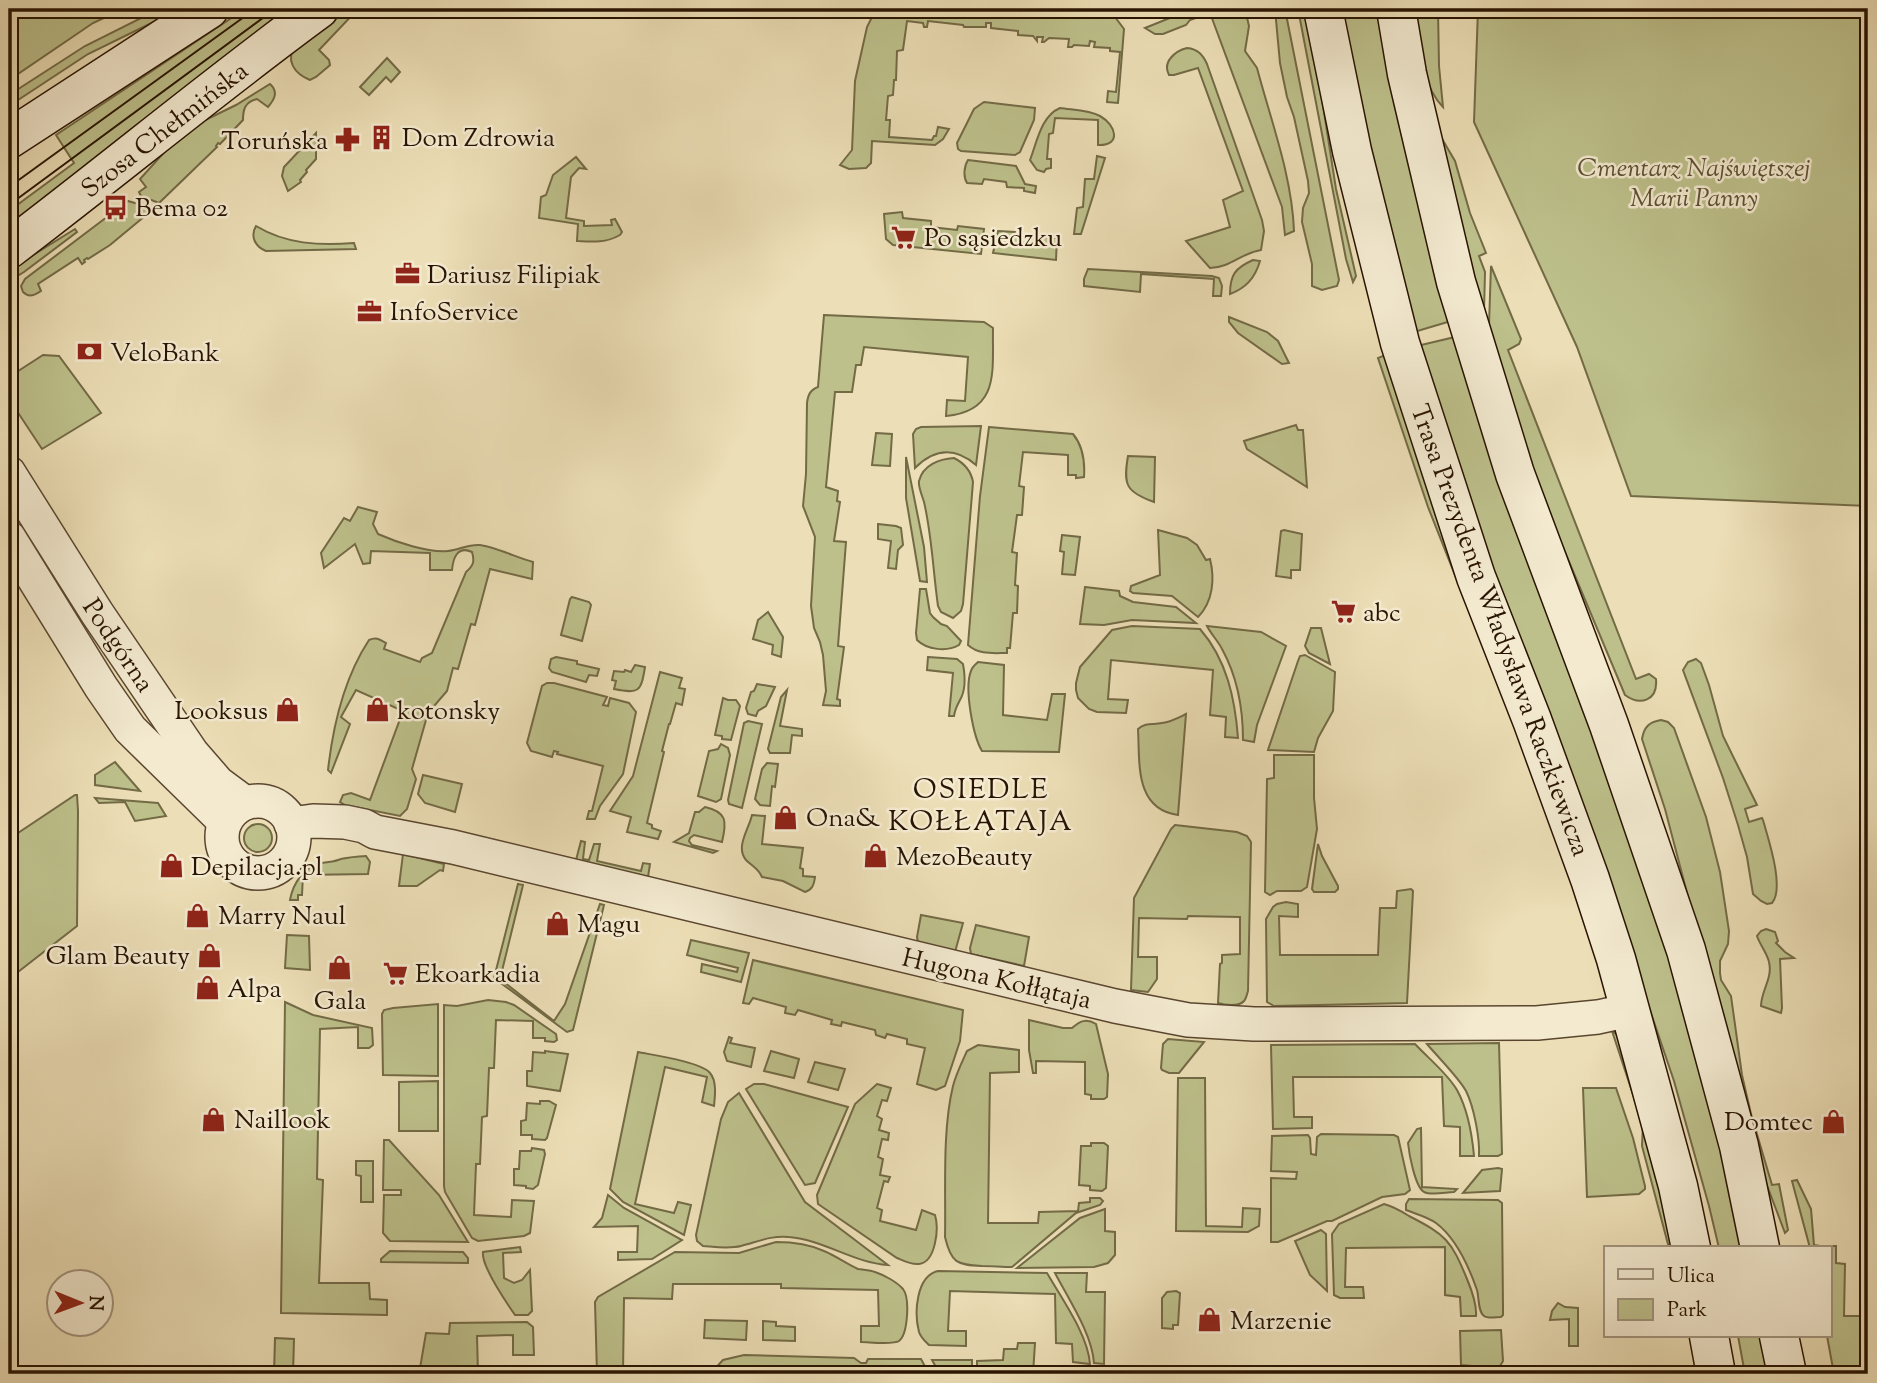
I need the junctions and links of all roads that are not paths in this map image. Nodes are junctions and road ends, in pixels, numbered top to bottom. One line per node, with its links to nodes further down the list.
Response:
1 (209, 9): 5 (main road)
2 (319, 9): 6 (main road, Szosa Chełmińska)
3 (1323, 9): 11 (main road, Trasa Prezydenta Władysława Raczkiewicza)
4 (1396, 9): 13 (main road)
5 (9, 139)
6 (9, 249)
7 (9, 473): 9 (street, Podgórna)
8 (9, 538): 9 (street, Podgórna)
9 (235, 812): 10 (street); 10 (street)
10 (292, 835): 11 (street, Hugona Kołłątaja)
11 (1630, 1010): 12 (main road, Trasa Prezydenta Władysława Raczkiewicza)
12 (1690, 1246)
13 (1760, 1246)
14 (1709, 1338): 16 (main road)
15 (1779, 1338): 17 (main road)
16 (1716, 1374)
17 (1787, 1374)

